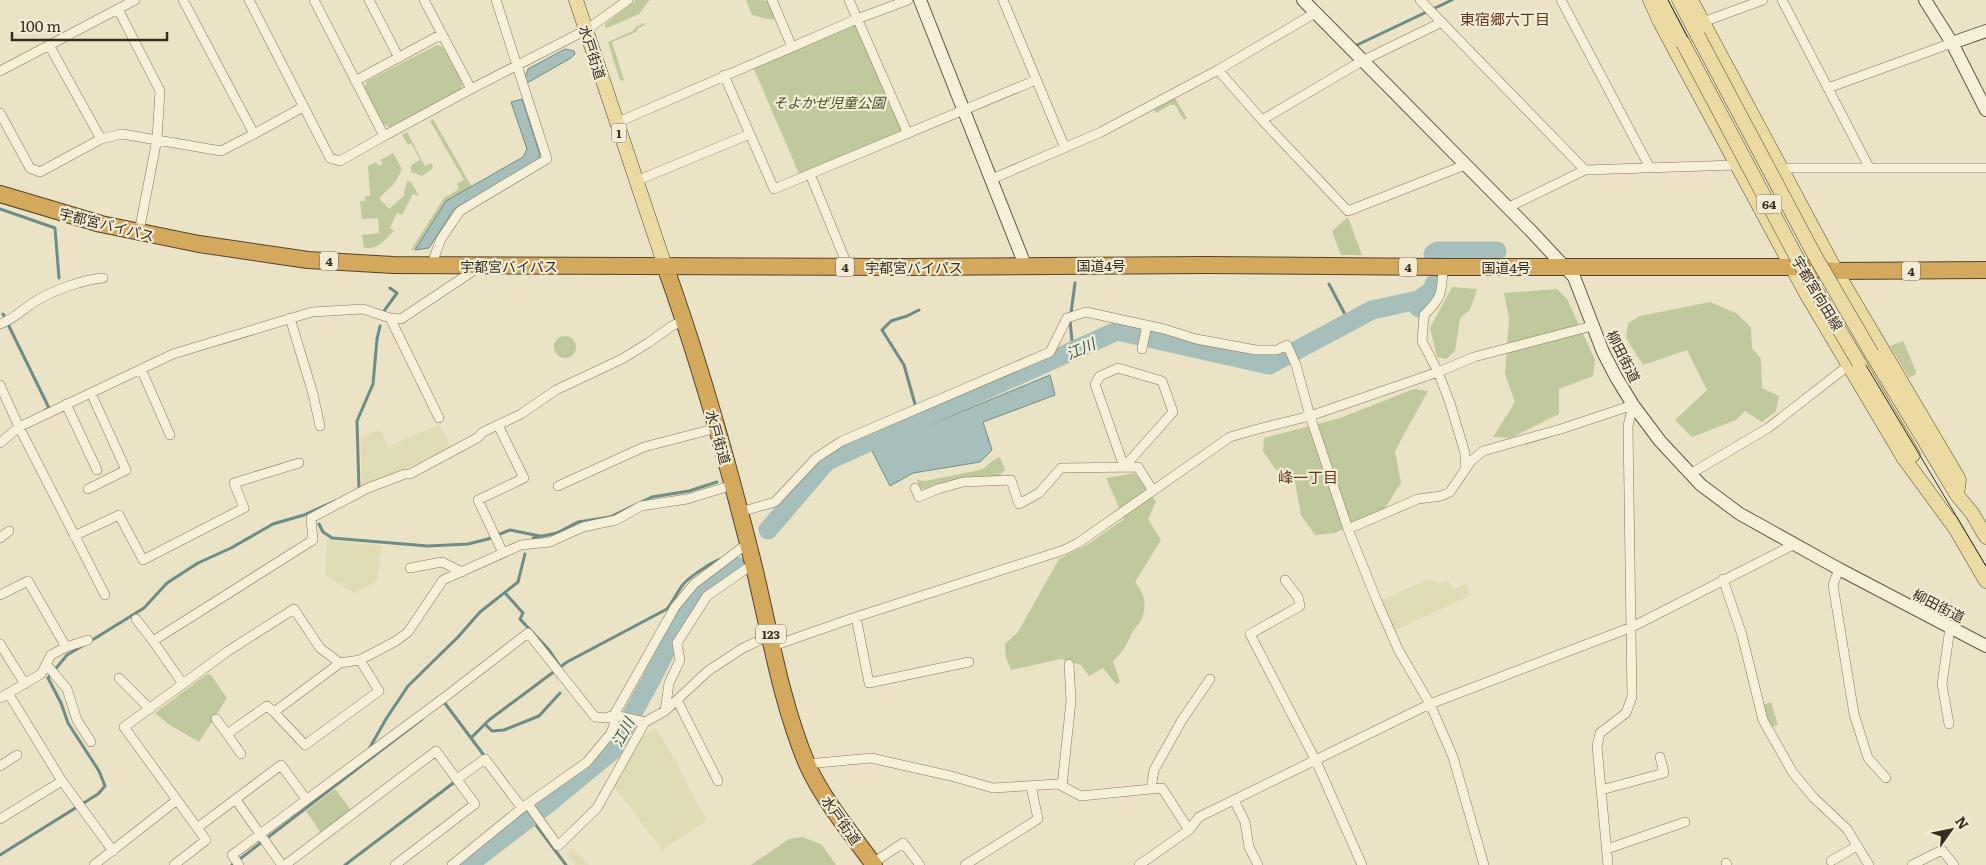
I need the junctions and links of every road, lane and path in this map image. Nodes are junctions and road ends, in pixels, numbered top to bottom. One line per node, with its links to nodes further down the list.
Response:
1 (135, 0): 25 (street)
2 (183, 0): 52 (street)
3 (249, 0): 46 (street)
4 (314, 0): 43 (street)
5 (369, 0): 36 (street)
6 (424, 0): 32 (street)
7 (496, 0): 38 (street)
8 (576, 0): 30 (main road, 水戸街道 / 1)
9 (628, 0): 30 (street)
10 (772, 0): 35 (street)
11 (849, 0): 27 (street)
12 (908, 0): 27 (street)
13 (920, 0): 47 (street)
14 (1003, 0): 42 (street)
15 (1302, 0): 26 (street, 柳田街道)
16 (1420, 0): 28 (street)
17 (1561, 0): 62 (street)
18 (1650, 0): 60 (main road)
19 (1660, 0): 90 (main road, 宇都宮向田線 / 64, bridge)
20 (1679, 0): 115 (main road, 宇都宮向田線 / 64, bridge)
21 (1691, 0): 29 (main road)
22 (1763, 0): 29 (street)
23 (1782, 0): 44 (street)
24 (1925, 0): 33 (street)
25 (118, 9): 34 (street); 57 (street)
26 (1316, 13): 37 (street, 柳田街道); 40 (street)
27 (857, 19): 35 (street); 54 (street)
28 (1442, 22): 37 (street); 65 (street)
29 (1703, 22): 63 (main road)
30 (586, 30): 38 (street); 51 (main road, 水戸街道 / 1)
31 (1986, 31): 33 (street)
32 (442, 34): 36 (street); 45 (street)
33 (1952, 43): 44 (street); 48 (street)
34 (49, 45): 39 (street); 56 (street)
35 (792, 47): 41 (street)
36 (399, 58): 43 (street)
37 (1362, 61): 50 (street); 59 (street, 柳田街道)
38 (517, 65): 45 (street); 73 (street)
39 (0, 70)
40 (1218, 70): 50 (street); 58 (street)
41 (724, 75): 51 (street); 53 (street)
42 (1036, 80): 47 (street); 58 (street)
43 (355, 81): 55 (street)
44 (1828, 88): 61 (street)
45 (470, 89): 55 (street)
46 (303, 107): 52 (street); 55 (street)
47 (964, 110): 54 (street); 67 (street)
48 (1986, 110)
49 (0, 113): 56 (street)
50 (1262, 120): 59 (street)
51 (616, 123): 68 (main road, 水戸街道 / 1)
52 (254, 134): 57 (street)
53 (750, 134): 66 (street); 68 (street)
54 (908, 134): 66 (street)
55 (384, 136)
56 (101, 139): 57 (street)
57 (158, 139): 71 (street)
58 (1065, 148): 67 (street)
59 (1465, 165): 70 (street, 柳田街道)
60 (1736, 165): 62 (street); 79 (main road)
61 (1869, 167): 63 (street); 64 (street)
62 (1650, 168): 65 (street)
63 (1780, 168): 81 (main road)
64 (1986, 168)
65 (1584, 170): 70 (street)
66 (810, 174): 77 (street)
67 (992, 179): 72 (street)
68 (636, 181): 75 (main road, 水戸街道 / 1)
69 (0, 194): 71 (highway, 宇都宮バイパス / 4)
70 (1507, 208): 76 (street, 柳田街道)
71 (139, 232): 73 (highway, 宇都宮バイパス / 4)
72 (1026, 265): 77 (highway, 宇都宮バイパス / 4); 78 (highway, 国道4号 / 4)
73 (431, 266): 74 (highway, 宇都宮バイパス / 4)
74 (481, 266): 75 (highway, 宇都宮バイパス / 4); 84 (street)
75 (664, 266): 77 (highway, 宇都宮バイパス / 4); 85 (highway, 水戸街道 / 123)
76 (1563, 266): 78 (highway, 国道4号 / 4); 79 (highway, 国道4号 / 4); 87 (street, 柳田街道)
77 (848, 267)
78 (1443, 267): 92 (street)
79 (1791, 267): 81 (highway, 国道4号 / 4); 90 (main road)
80 (1986, 270): 81 (highway, 国道4号 / 4)
81 (1836, 271): 115 (main road)
82 (102, 278): 86 (street)
83 (290, 318): 84 (street); 91 (street); 100 (street)
84 (390, 318): 98 (street)
85 (684, 320): 99 (street); 102 (highway, 水戸街道 / 123)
86 (0, 324)
87 (1592, 326): 92 (street); 96 (street, 柳田街道)
88 (1147, 327): 89 (street); 97 (street); 116 (street)
89 (1143, 347)
90 (1854, 364): 109 (street); 131 (main road, 宇都宮向田線 / 64)
91 (141, 369): 94 (street); 103 (street)
92 (1438, 372): 97 (street); 107 (street)
93 (0, 385): 101 (street)
94 (91, 393): 95 (street); 113 (street)
95 (66, 404): 101 (street); 108 (street)
96 (1633, 405): 107 (street); 109 (street, 柳田街道); 136 (street)
97 (1310, 416): 114 (street); 117 (street)
98 (439, 418)
99 (498, 425): 124 (street); 140 (street)
100 (320, 426)
101 (18, 427): 104 (street); 119 (street)
102 (717, 428): 110 (highway, 水戸街道 / 123); 111 (street)
103 (170, 435)
104 (0, 443)
105 (298, 463): 119 (street)
106 (1124, 467): 106 (street); 112 (street); 114 (street)
107 (1465, 468): 117 (street)
108 (96, 470)
109 (1690, 474): 123 (street, 柳田街道)
110 (733, 485): 116 (highway, 水戸街道 / 123); 124 (street)
111 (558, 486)
112 (915, 488)
113 (88, 489)
114 (1153, 491): 134 (street)
115 (1958, 495): 121 (main road, 宇都宮向田線 / 64)
116 (740, 512): 122 (highway, 水戸街道 / 123)
117 (1348, 529): 155 (street)
118 (9, 531): 120 (street)
119 (74, 536): 133 (street)
120 (0, 538)
121 (1986, 538)
122 (748, 543): 125 (highway, 水戸街道 / 123); 159 (street)
123 (1795, 544): 127 (street, 柳田街道); 129 (street)
124 (503, 553): 128 (street)
125 (753, 564): 139 (highway, 水戸街道 / 123); 157 (street)
126 (410, 568): 128 (street)
127 (1839, 569): 137 (street, 柳田街道); 171 (street)
128 (462, 572): 144 (street)
129 (1723, 579): 136 (street); 189 (street)
130 (1285, 580): 168 (street)
131 (1986, 581)
132 (0, 595): 143 (street)
133 (105, 595)
134 (856, 617): 139 (street); 145 (street)
135 (136, 619): 140 (street)
136 (1632, 627): 155 (street); 178 (street)
137 (1950, 628): 142 (street, 柳田街道); 162 (street)
138 (88, 640): 143 (street)
139 (772, 640): 154 (street); 169 (highway, 水戸街道 / 123)
140 (153, 641): 152 (street)
141 (0, 644): 151 (street)
142 (1986, 646)
143 (66, 647): 147 (street)
144 (360, 660): 146 (street); 158 (street)
145 (969, 662)
146 (340, 663): 152 (street); 158 (street)
147 (46, 664): 151 (street); 164 (street)
148 (1068, 664): 176 (street)
149 (119, 678): 156 (street)
150 (1210, 678): 177 (street)
151 (25, 684): 153 (street)
152 (183, 684): 156 (street)
153 (4, 696): 173 (street)
154 (677, 700): 157 (street); 174 (street)
155 (1430, 704): 168 (street); 205 (street)
156 (150, 708): 179 (street)
157 (665, 711): 161 (street)
158 (274, 712): 163 (street)
159 (614, 715): 161 (street); 181 (street); 183 (street)
160 (216, 719): 163 (street)
161 (645, 722): 183 (street)
162 (1949, 724)
163 (227, 734): 165 (street)
164 (91, 742)
165 (241, 754)
166 (17, 755): 170 (street)
167 (1660, 757): 178 (street)
168 (1316, 761): 182 (street); 204 (street)
169 (807, 764): 175 (street); 193 (highway, 水戸街道 / 123)
170 (0, 766)
171 (1886, 778)
172 (457, 779): 183 (street); 197 (street); 198 (street)
173 (62, 781): 184 (street); 191 (street)
174 (718, 781)
175 (1031, 786): 176 (street); 201 (street)
176 (1062, 786): 177 (street)
177 (1151, 789): 187 (street)
178 (1601, 790): 190 (street)
179 (177, 800): 186 (street); 191 (street)
180 (236, 800): 181 (street); 186 (street); 188 (street)
181 (306, 800): 188 (street)
182 (1234, 800): 187 (street); 203 (street)
183 (525, 806): 199 (street)
184 (0, 820)
185 (1685, 822): 190 (street)
186 (197, 828): 195 (street)
187 (1189, 830): 202 (street)
188 (260, 834): 196 (street); 197 (street)
189 (1857, 846): 192 (street); 207 (street)
190 (1607, 849): 206 (street)
191 (113, 851): 194 (street)
192 (1831, 861)
193 (873, 864): 200 (street)
194 (94, 865)
195 (174, 865)
196 (239, 865)
197 (283, 865)
198 (395, 865)
199 (452, 865)
200 (920, 865)
201 (964, 865)
202 (1139, 865)
203 (1258, 865)
204 (1362, 865)
205 (1484, 865)
206 (1608, 865)
207 (1869, 865)
208 (1912, 865): 209 (street)
209 (1954, 865)

